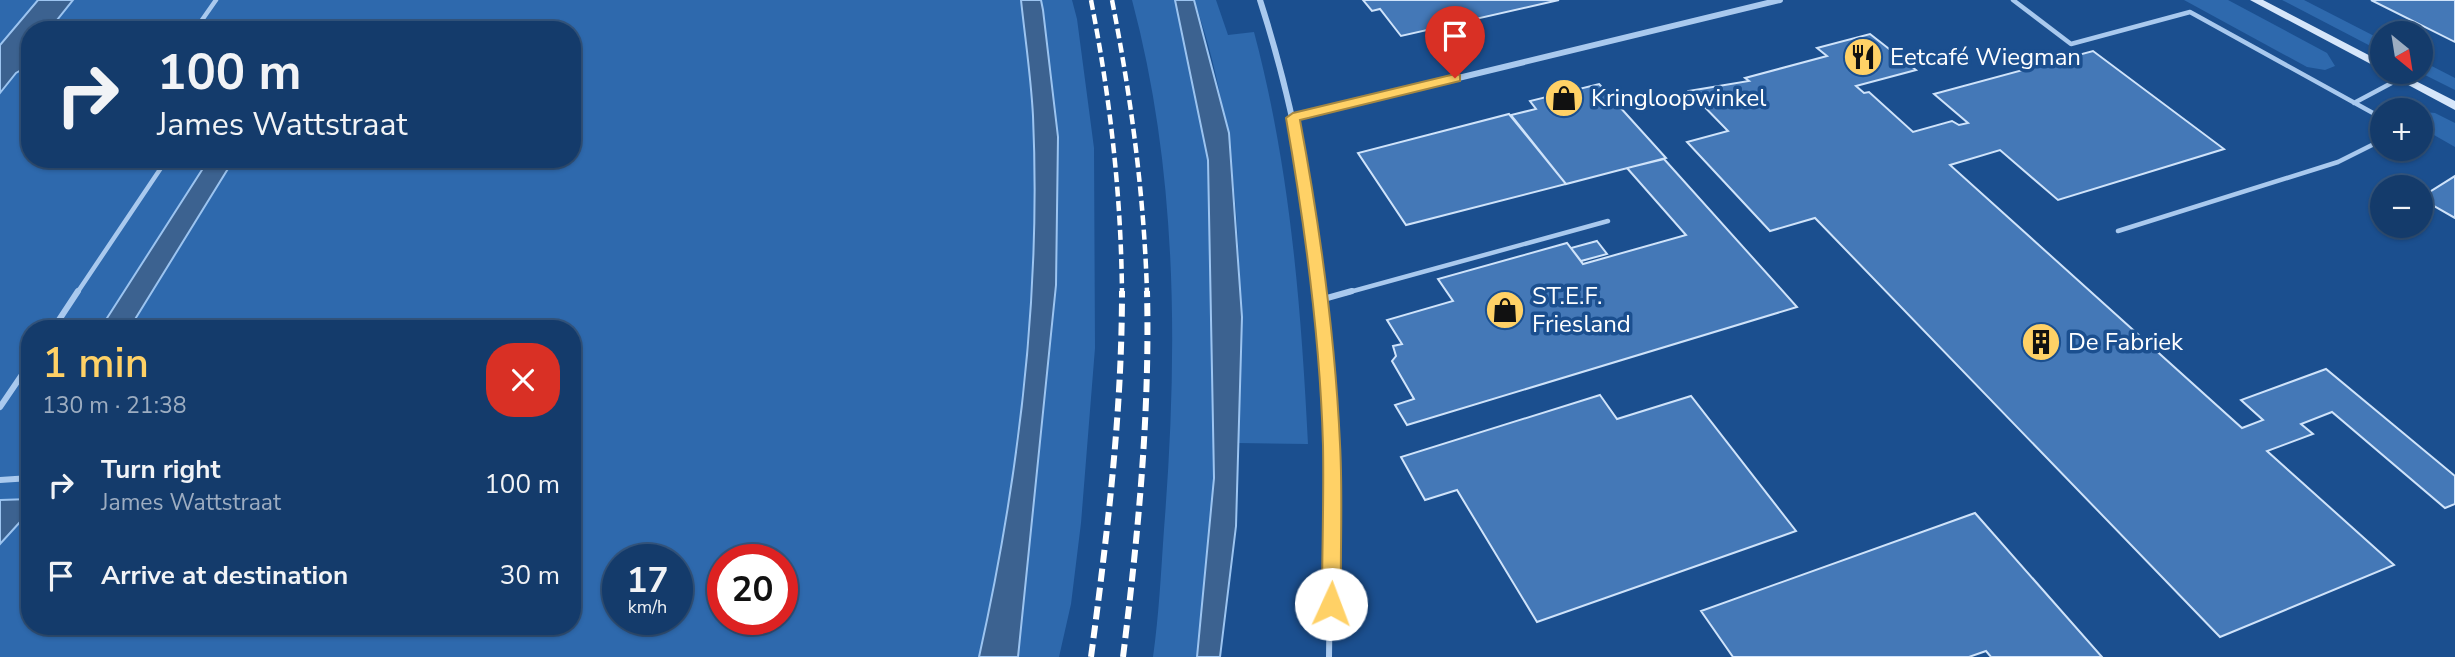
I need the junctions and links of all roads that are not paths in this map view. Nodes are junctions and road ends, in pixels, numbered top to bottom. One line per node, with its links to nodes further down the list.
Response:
1 (216, 0): 6 (lane)
2 (1260, 0): 13 (street)
3 (1780, 0): 13 (street)
4 (2013, 0): 10 (lane)
5 (2255, 0): 7 (street)
6 (201, 21)
7 (2370, 61)
8 (2382, 84): 10 (lane)
9 (2412, 84): 11 (street)
10 (2354, 103): 12 (lane)
11 (2455, 106)
12 (2370, 112)
13 (1293, 118): 18 (street)
14 (2370, 146): 17 (lane)
15 (161, 168): 19 (lane)
16 (1608, 220): 18 (lane)
17 (2118, 231)
18 (1320, 300): 22 (street)
19 (59, 320)
20 (21, 376): 21 (lane)
21 (0, 407)
22 (1332, 444): 25 (lane)
23 (21, 479): 24 (lane)
24 (0, 480)
25 (1329, 657)

